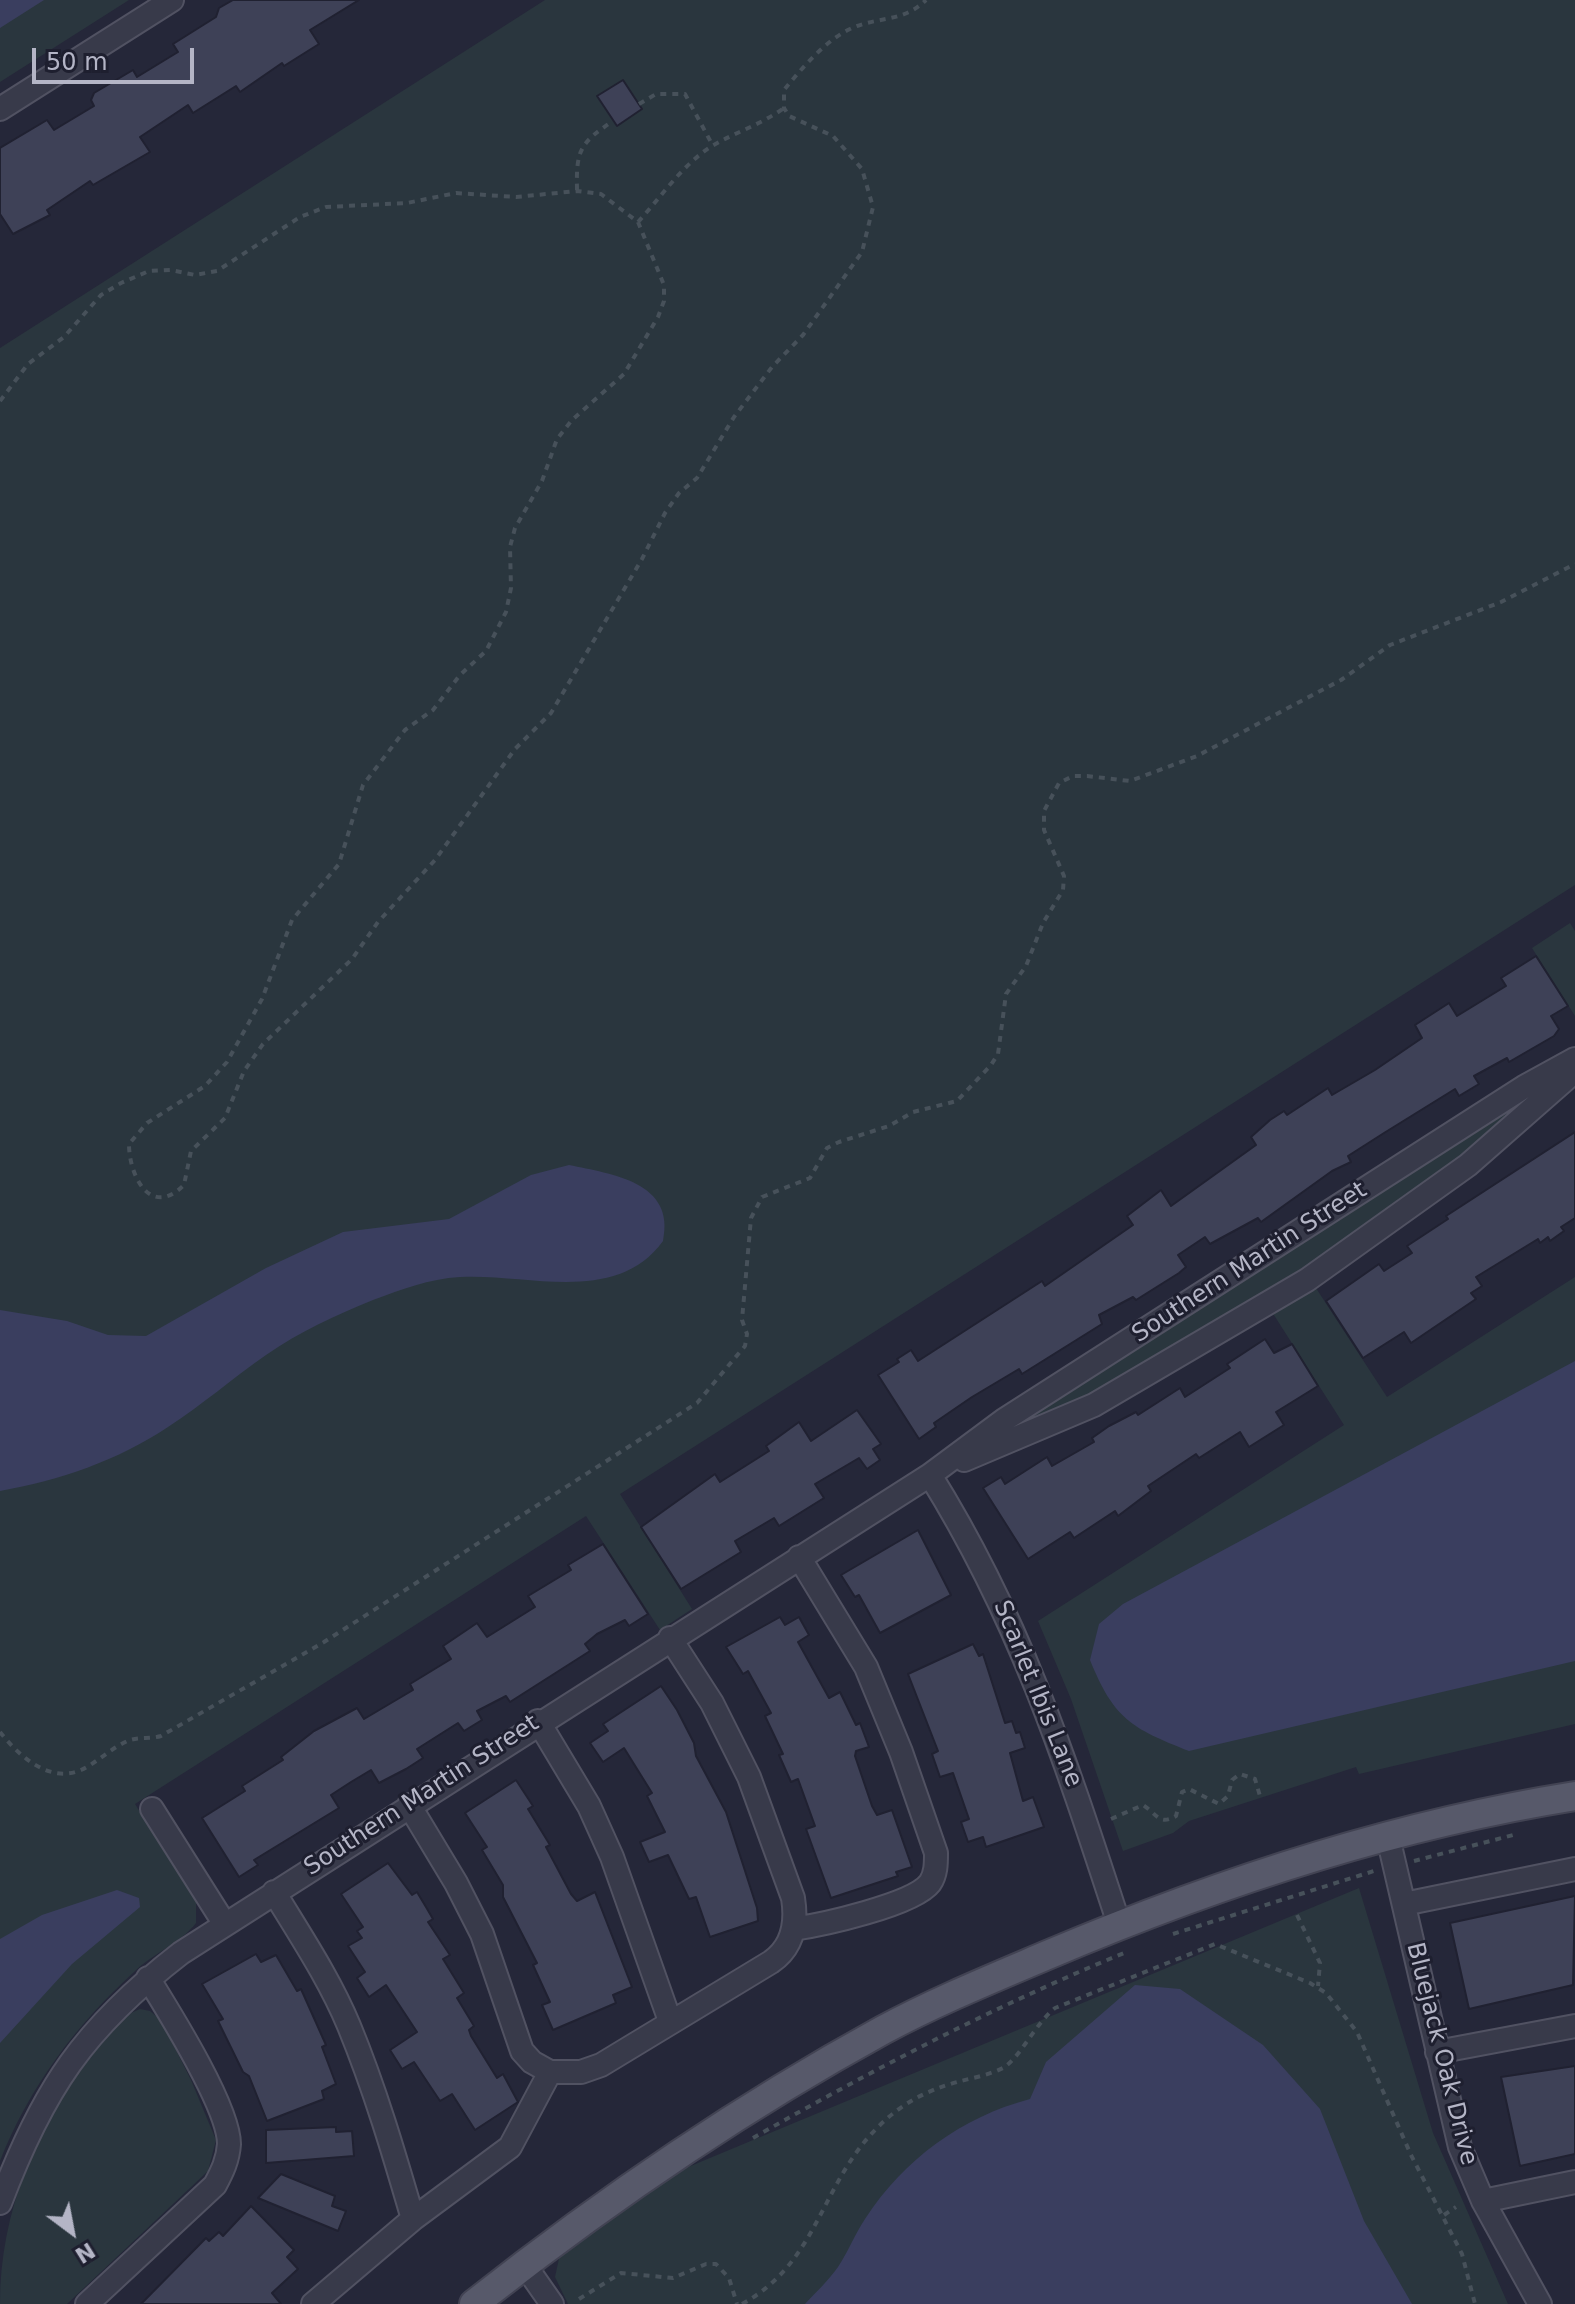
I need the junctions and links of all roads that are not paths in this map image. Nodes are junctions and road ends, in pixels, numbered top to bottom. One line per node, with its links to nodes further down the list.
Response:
1 (172, 0): 2 (street)
2 (0, 109)
3 (1575, 1059): 5 (street, Southern Martin Street)
4 (1575, 1071): 5 (street, Southern Martin Street)
5 (930, 1475): 6 (street, Southern Martin Street); 17 (street, Scarlet Ibis Lane)
6 (799, 1557): 7 (street, Southern Martin Street); 18 (street)
7 (670, 1638): 8 (street, Southern Martin Street); 18 (street)
8 (538, 1721): 10 (street, Southern Martin Street); 20 (street)
9 (1575, 1796): 12 (main road)
10 (409, 1805): 14 (street, Southern Martin Street); 23 (street)
11 (152, 1809): 16 (street)
12 (1388, 1837): 15 (street, Bluejack Oak Drive); 17 (main road)
13 (1575, 1869): 15 (street)
14 (274, 1892): 16 (street, Southern Martin Street); 27 (street)
15 (1404, 1904): 22 (street, Bluejack Oak Drive)
16 (224, 1923): 19 (street, Southern Martin Street)
17 (1119, 1924): 28 (main road)
18 (793, 1929): 20 (street)
19 (148, 1978): 26 (street, Southern Martin Street); 29 (street)
20 (670, 2021): 23 (street)
21 (1575, 2026): 22 (street)
22 (1437, 2052): 25 (street, Bluejack Oak Drive)
23 (550, 2072): 27 (street)
24 (1575, 2182): 25 (street)
25 (1483, 2201): 33 (street, Bluejack Oak Drive)
26 (0, 2203)
27 (413, 2219): 30 (street)
28 (524, 2264): 31 (main road); 32 (street)
29 (87, 2304)
30 (313, 2304)
31 (474, 2304)
32 (552, 2304)
33 (1540, 2304)

